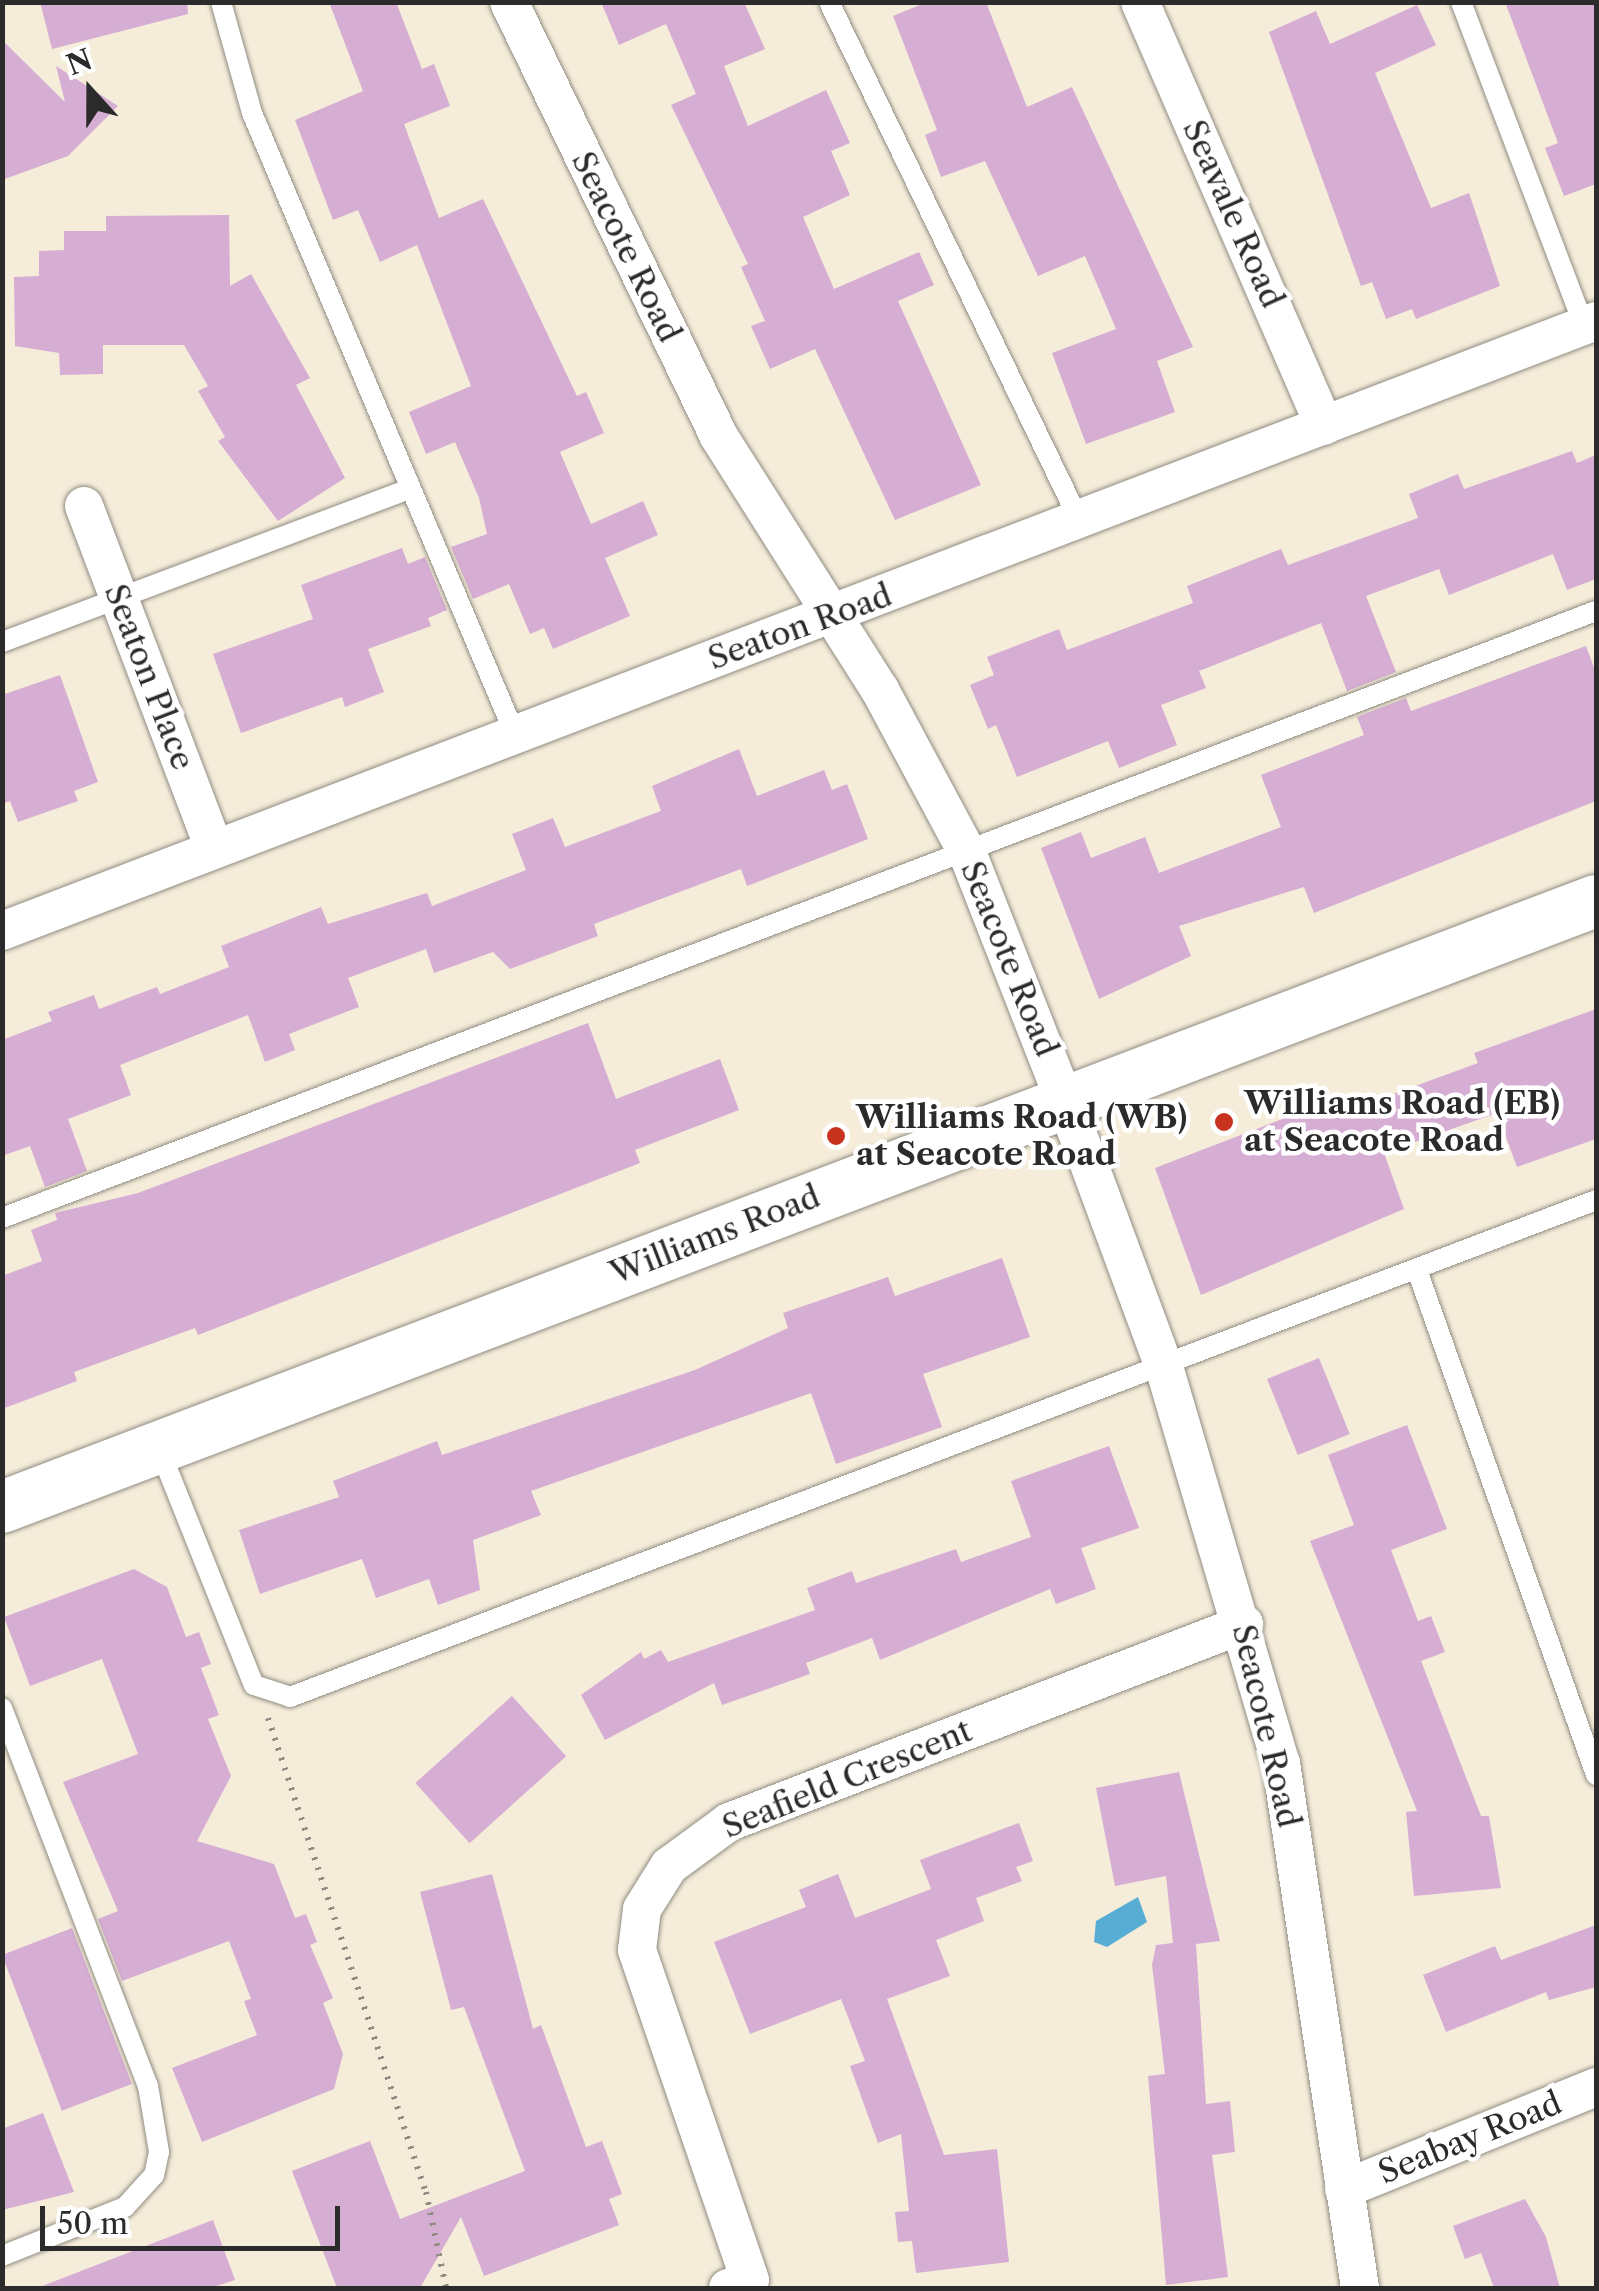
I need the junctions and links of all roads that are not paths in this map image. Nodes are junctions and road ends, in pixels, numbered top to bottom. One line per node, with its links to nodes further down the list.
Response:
1 (221, 2): 8 (lane)
2 (510, 2): 13 (street, Seacote Road)
3 (829, 2): 10 (lane)
4 (1140, 2): 7 (street, Seavale Road)
5 (1461, 2): 6 (lane)
6 (1590, 323): 7 (street, Seaton Road)
7 (1324, 426): 10 (street, Seaton Road)
8 (410, 489): 11 (lane); 15 (lane)
9 (84, 506): 11 (street, Seaton Place)
10 (1081, 524): 13 (street, Seaton Road)
11 (119, 598): 14 (lane); 16 (street, Seaton Place)
12 (1596, 611): 17 (lane)
13 (832, 617): 15 (street, Seaton Road); 17 (street, Seacote Road)
14 (2, 642)
15 (514, 732): 16 (street, Seaton Road)
16 (214, 848): 19 (street, Seaton Road)
17 (967, 852): 20 (street, Seacote Road); 22 (lane)
18 (1596, 901): 20 (street, Williams Road)
19 (2, 931)
20 (1065, 1102): 24 (street, Seacote Road); 25 (street, Williams Road)
21 (1596, 1200): 23 (lane)
22 (2, 1218)
23 (1417, 1270): 24 (lane); 29 (lane)
24 (1165, 1370): 25 (lane); 27 (street, Seacote Road)
25 (159, 1447): 26 (street, Williams Road)
26 (2, 1506)
27 (1244, 1624): 31 (street, Seacote Road); 33 (street, Seafield Crescent)
28 (2, 1708): 32 (lane)
29 (1596, 1775)
30 (1596, 2087): 31 (street, Seabay Road)
31 (1344, 2189): 34 (street, Seacote Road)
32 (2, 2256)
33 (728, 2288)
34 (1360, 2288)

